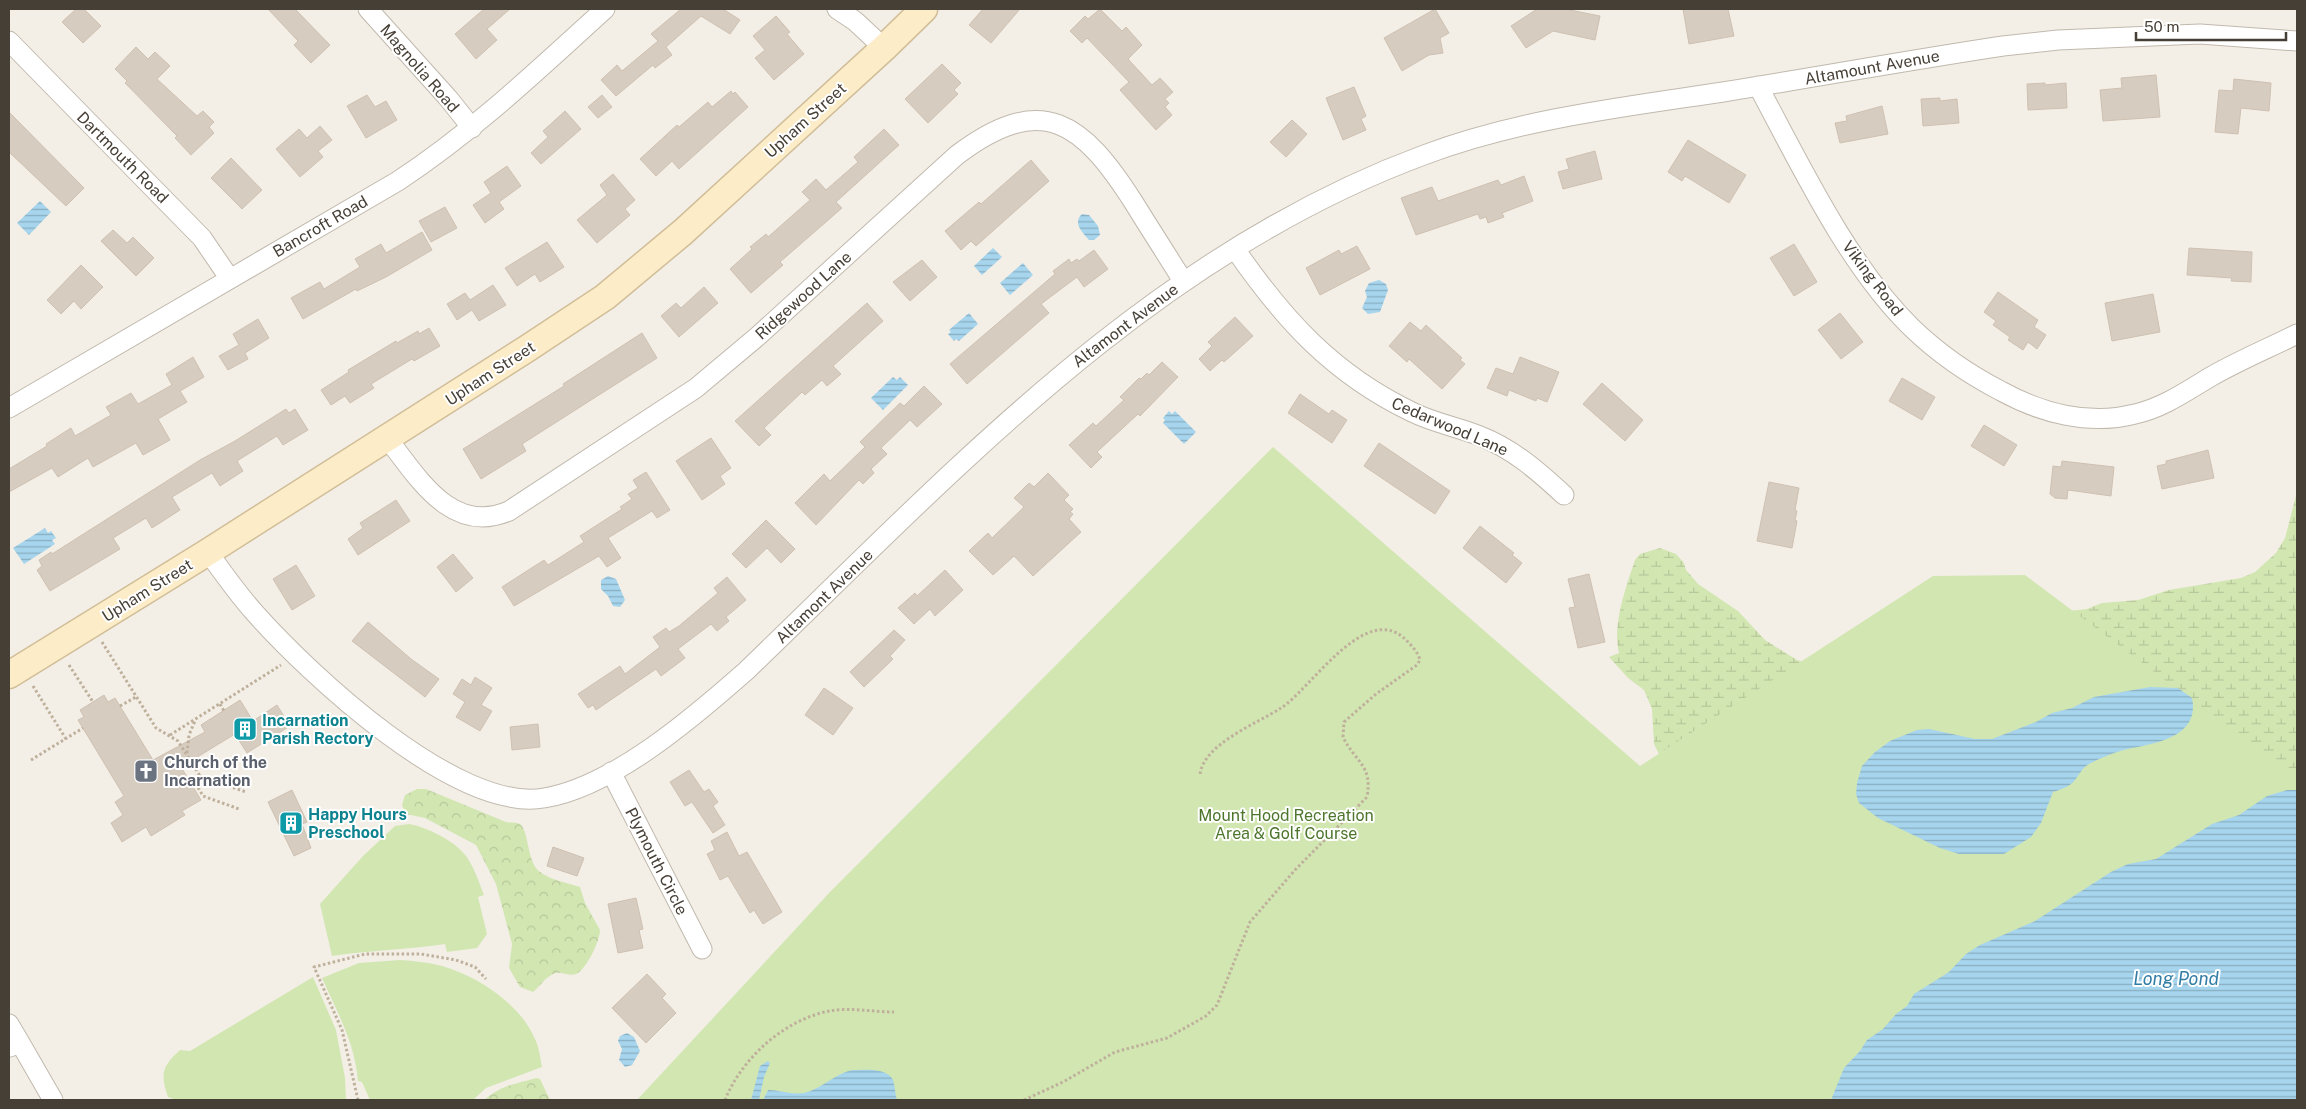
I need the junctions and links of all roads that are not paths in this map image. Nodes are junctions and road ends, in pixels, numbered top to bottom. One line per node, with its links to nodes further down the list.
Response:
1 (368, 9): 9 (street, Magnolia Road)
2 (605, 9): 9 (street, Bancroft Road)
3 (837, 9): 7 (street)
4 (924, 9): 7 (main road, Upham Street)
5 (9, 41): 12 (street, Dartmouth Road)
6 (2297, 41): 8 (street, Altamount Avenue)
7 (884, 48): 16 (main road, Upham Street)
8 (1758, 86): 10 (street, Altamount Avenue); 14 (street, Viking Road)
9 (472, 128): 12 (street, Bancroft Road)
10 (1452, 146): 11 (street, Altamont Avenue)
11 (1235, 249): 13 (street, Altamont Avenue); 17 (street, Cedarwood Lane)
12 (230, 280): 15 (street, Bancroft Road)
13 (1183, 281): 16 (street, Ridgewood Lane); 20 (street, Altamont Avenue)
14 (2297, 334)
15 (9, 408)
16 (387, 438): 18 (main road, Upham Street)
17 (1564, 495)
18 (208, 552): 19 (main road, Upham Street); 20 (street, Altamont Avenue)
19 (15, 671)
20 (611, 772): 21 (street, Plymouth Circle)
21 (702, 949)
22 (9, 1024): 23 (street)
23 (14, 1045): 24 (street)
24 (53, 1100)

